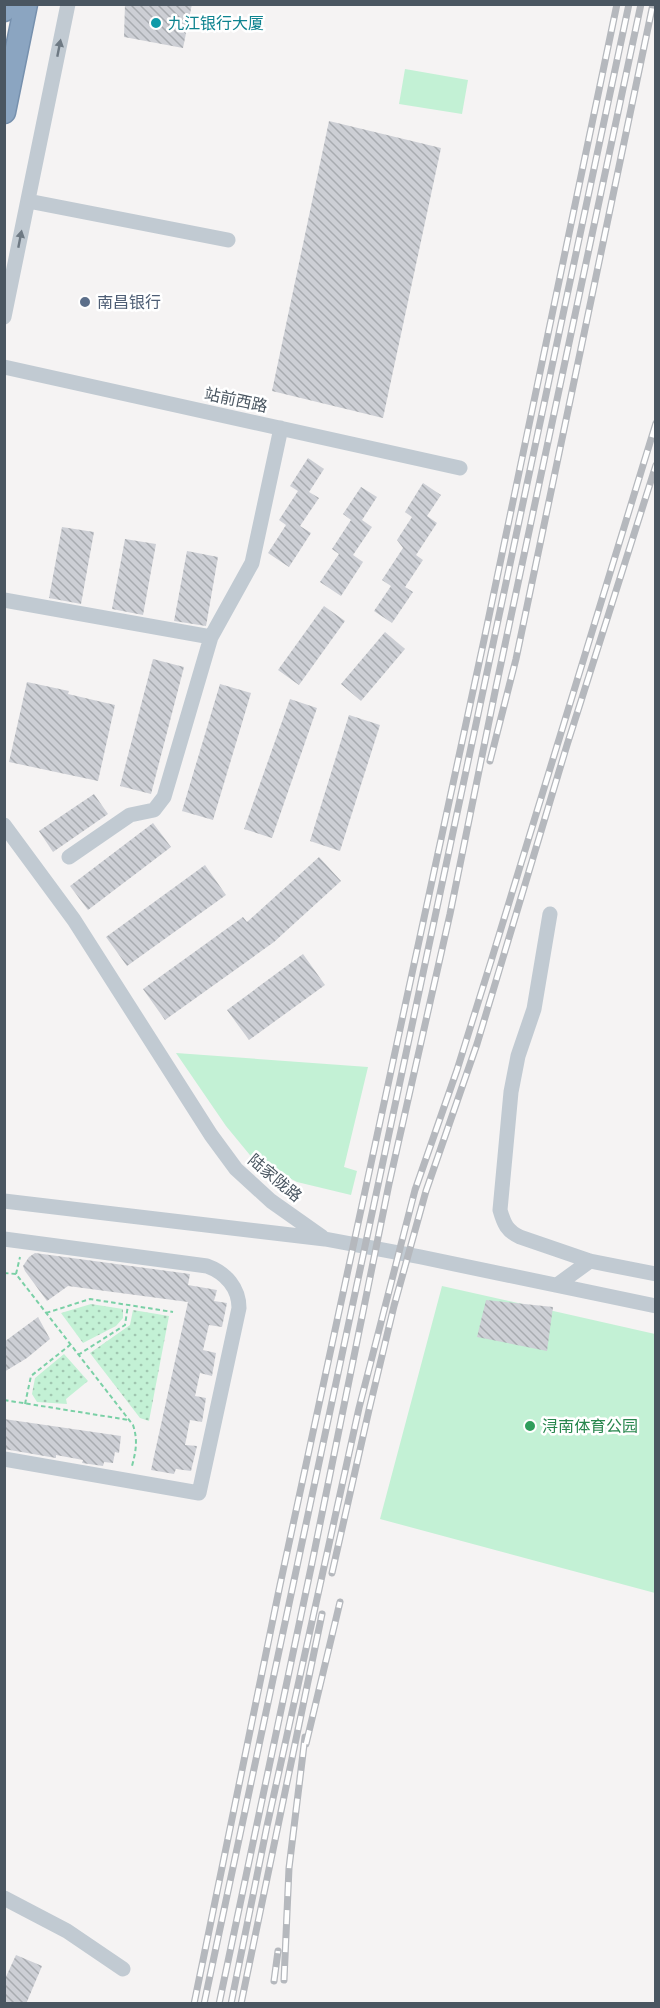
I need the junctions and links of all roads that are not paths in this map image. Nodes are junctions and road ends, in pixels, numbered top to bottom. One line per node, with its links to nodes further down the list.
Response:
1 (6, 4): 4 (highway)
2 (26, 4): 5 (highway)
3 (68, 4): 6 (street, one-way to 3)
4 (4, 10)
5 (4, 112)
6 (28, 201): 7 (street); 8 (street, one-way to 6)
7 (228, 240)
8 (4, 317)
9 (4, 367): 10 (street, 站前西路)
10 (281, 428): 11 (street, 站前西路); 13 (street)
11 (460, 468)
12 (4, 600): 13 (street)
13 (210, 637): 15 (street)
14 (4, 825): 19 (street, 陆家陇路)
15 (69, 857)
16 (550, 914): 20 (street)
17 (4, 1201): 19 (street)
18 (4, 1239): 24 (street)
19 (325, 1239): 22 (street, 陆家陇路)
20 (590, 1261): 21 (street); 22 (street)
21 (656, 1274)
22 (557, 1285): 23 (street, 陆家陇路)
23 (656, 1306)
24 (4, 1459)
25 (4, 1898): 26 (street)
26 (123, 1969)

